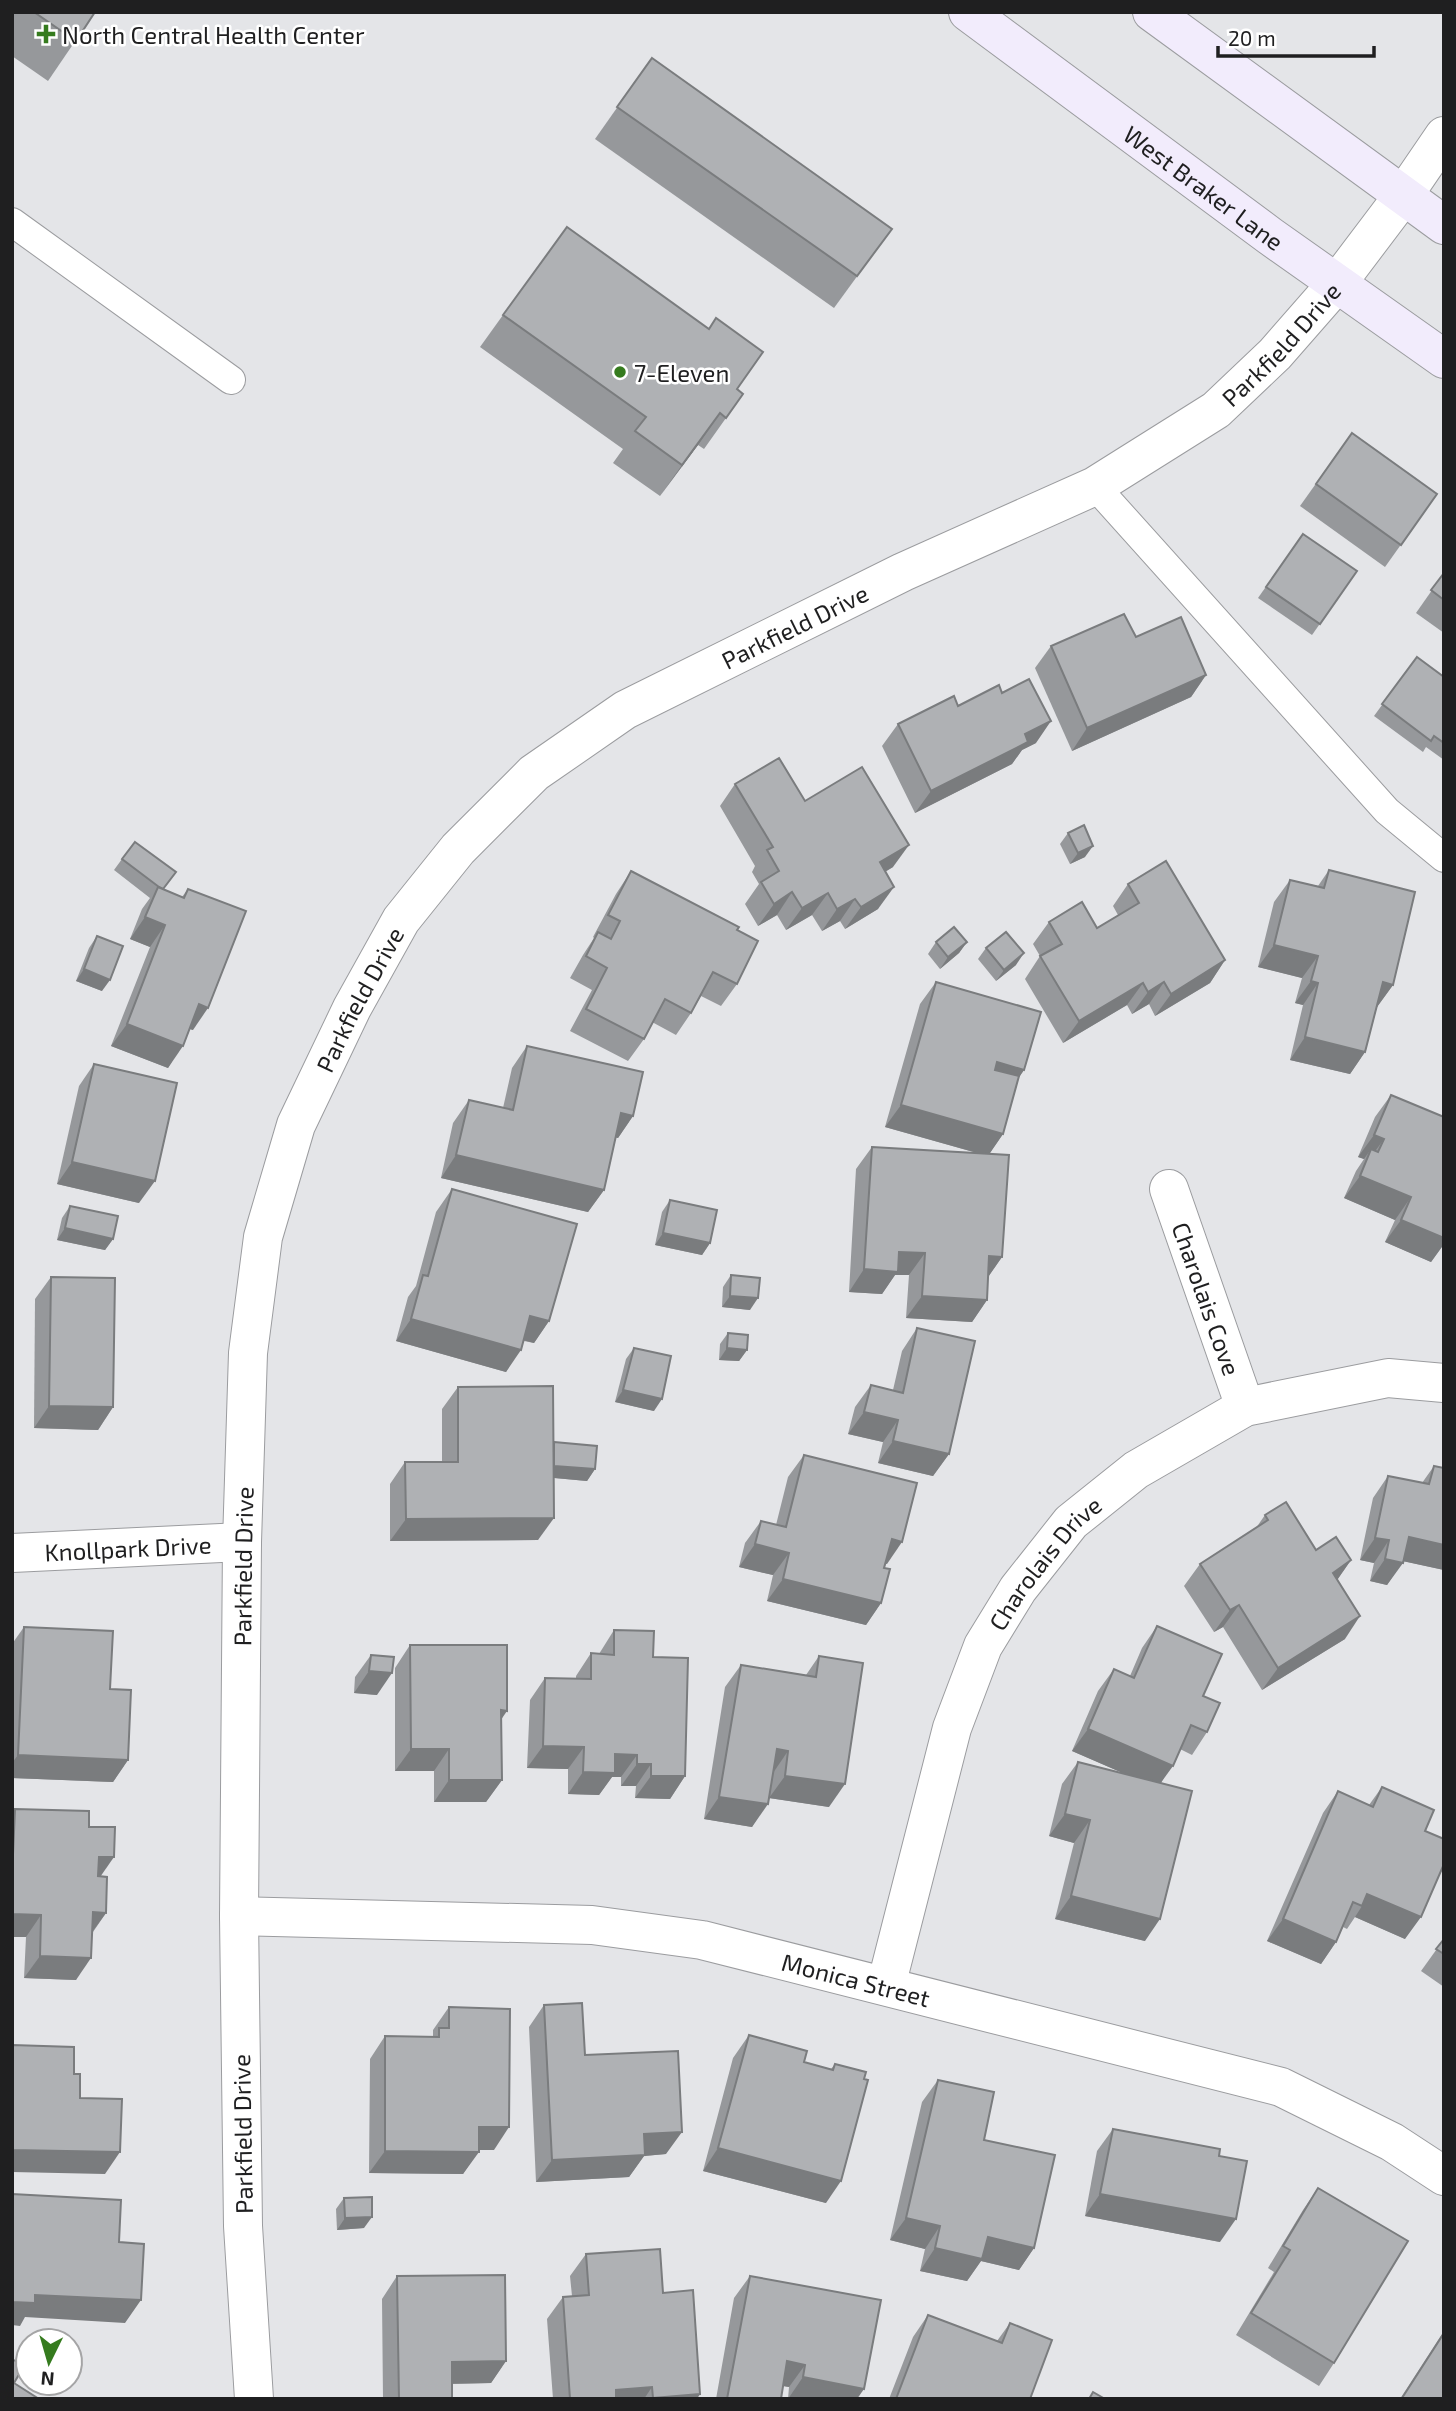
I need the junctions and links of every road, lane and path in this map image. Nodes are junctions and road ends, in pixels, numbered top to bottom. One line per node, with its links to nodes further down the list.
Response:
1 (968, 12): 7 (main road, West Braker Lane)
2 (1152, 12): 4 (main road)
3 (1444, 136): 4 (street, Parkfield Drive)
4 (1404, 196): 6 (main road); 7 (street, Parkfield Drive)
5 (12, 222): 9 (lane)
6 (1444, 225)
7 (1338, 282): 8 (main road, West Braker Lane); 10 (street, Parkfield Drive)
8 (1444, 359)
9 (231, 380)
10 (1096, 486): 11 (lane); 15 (street, Parkfield Drive)
11 (1444, 858)
12 (1168, 1189): 14 (street, Charolais Cove)
13 (1444, 1383): 14 (street, Charolais Drive)
14 (1245, 1408): 18 (street, Charolais Drive)
15 (242, 1542): 16 (street, Knollpark Drive); 17 (street, Parkfield Drive)
16 (12, 1553)
17 (239, 1916): 18 (street, Monica Street); 20 (street, Parkfield Drive)
18 (886, 1986): 19 (street, Monica Street)
19 (1444, 2176)
20 (254, 2399)

